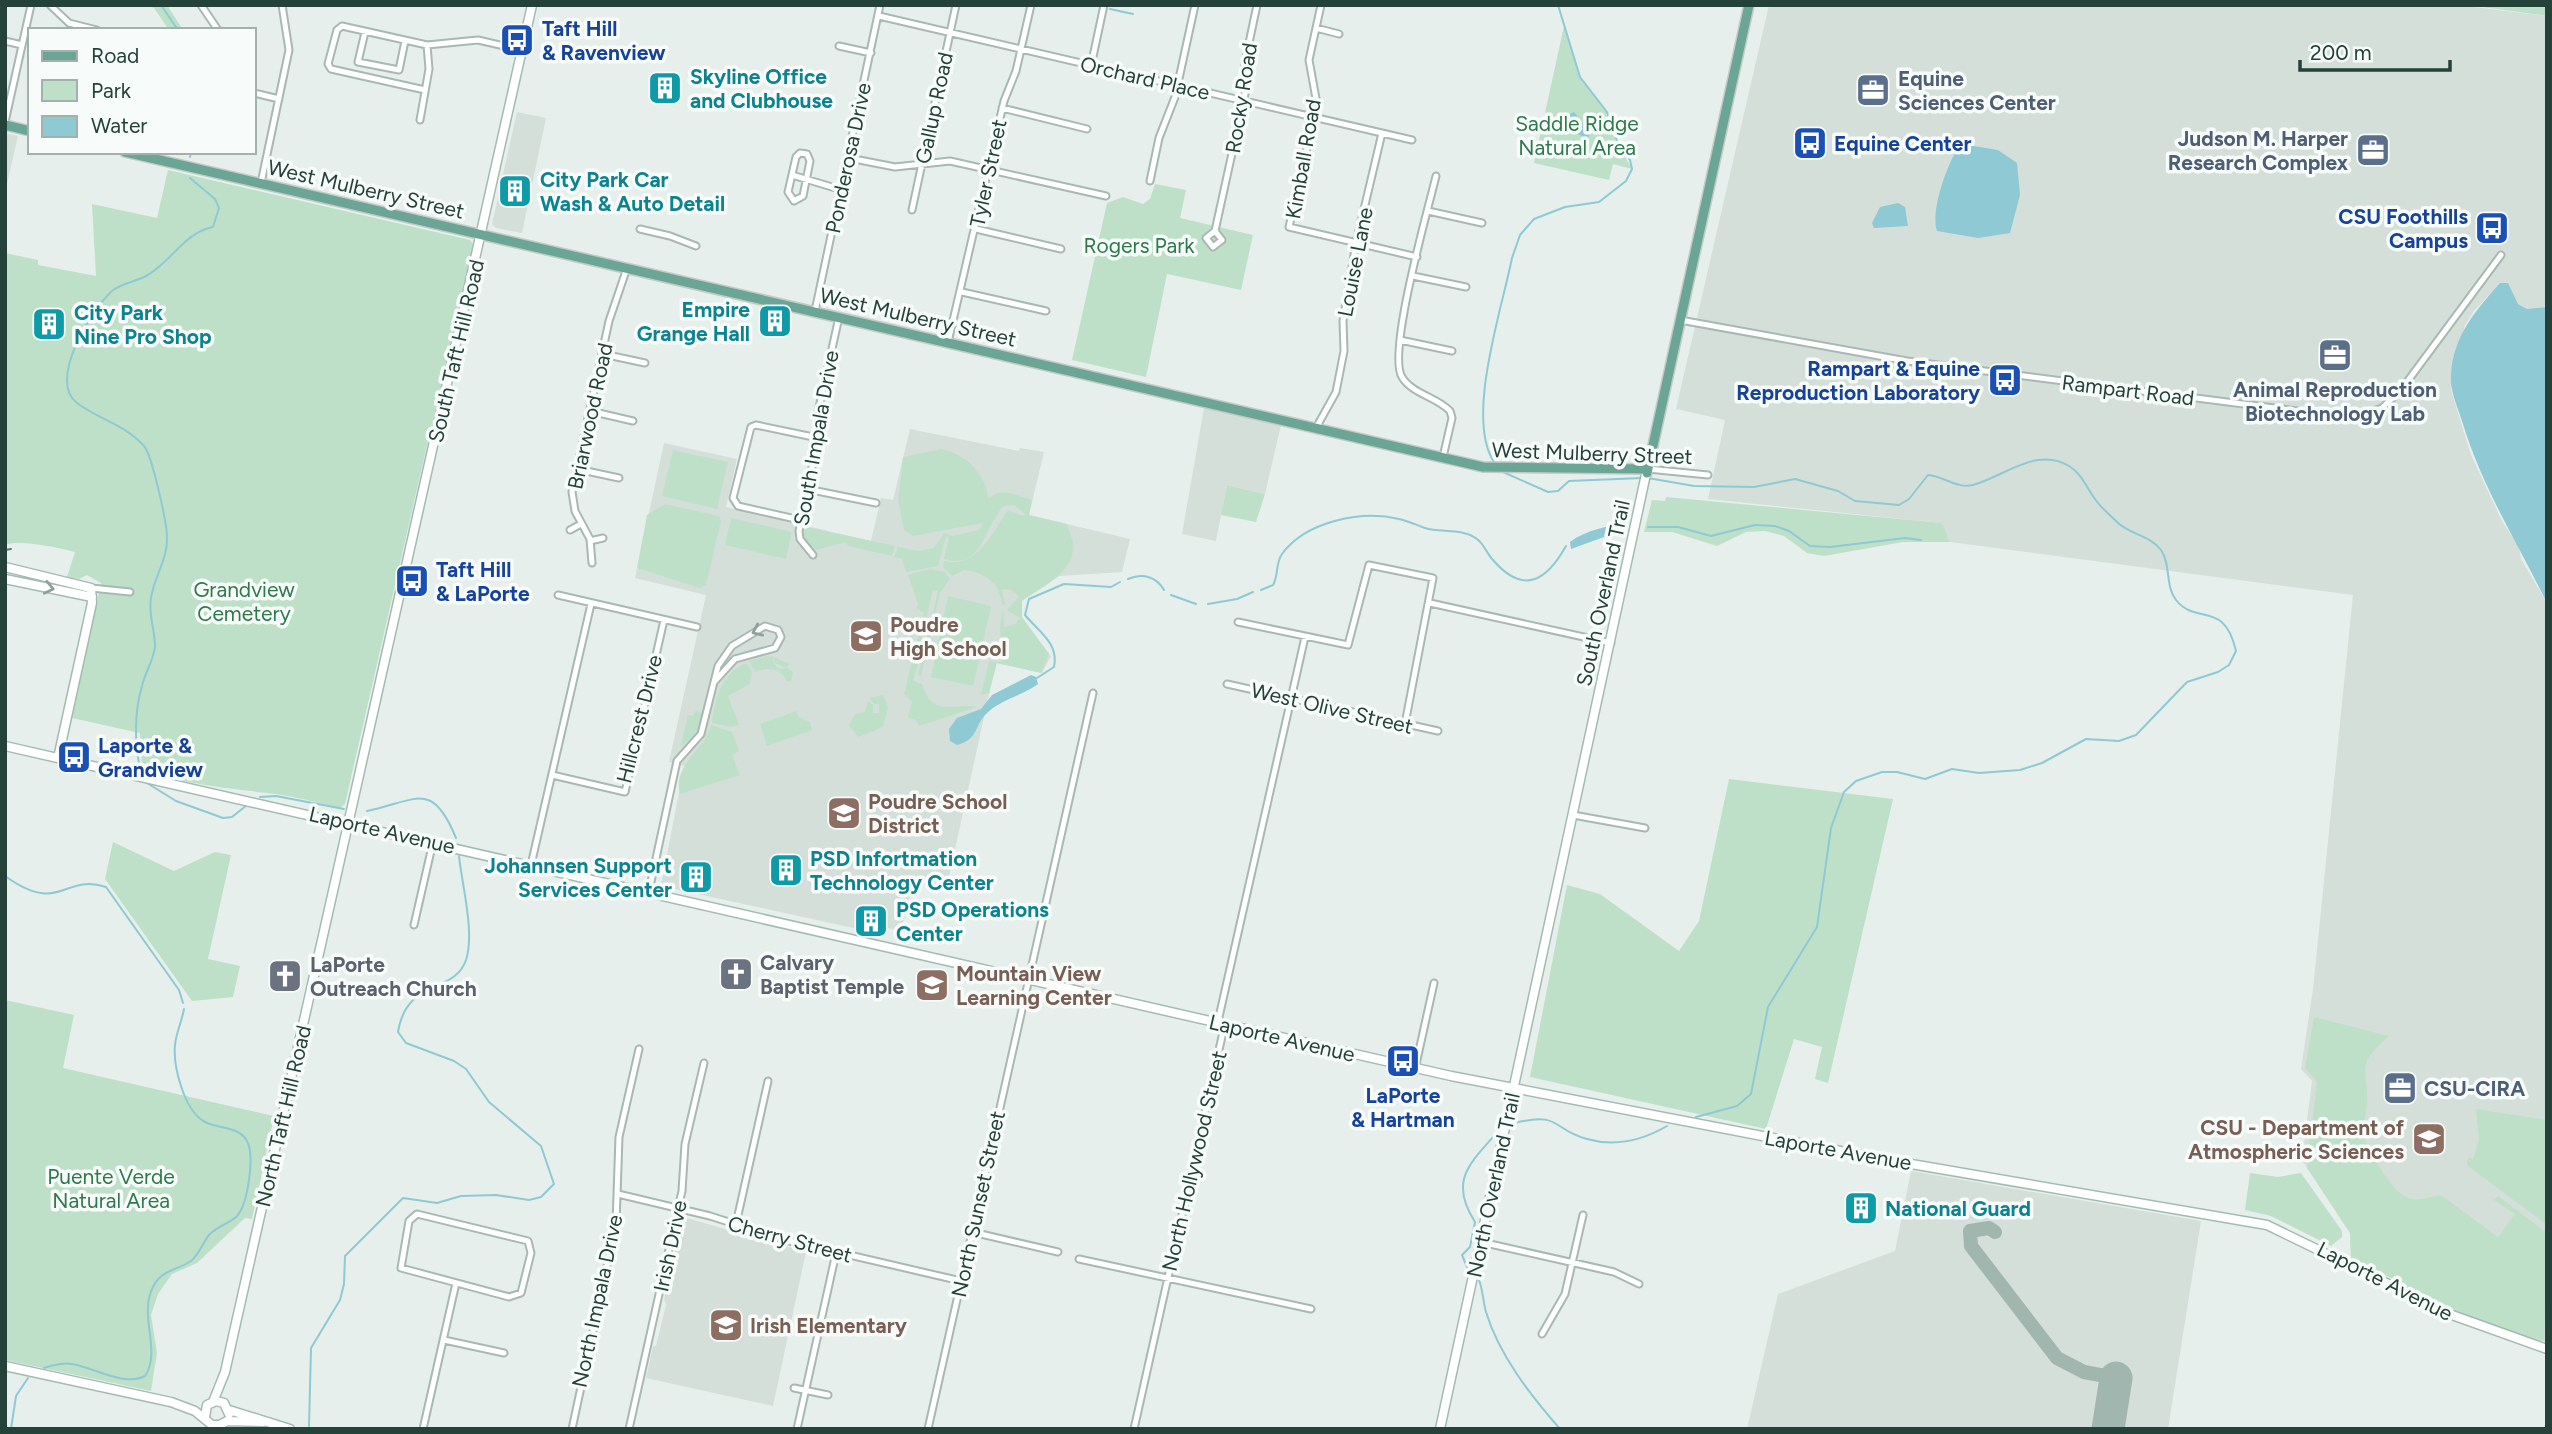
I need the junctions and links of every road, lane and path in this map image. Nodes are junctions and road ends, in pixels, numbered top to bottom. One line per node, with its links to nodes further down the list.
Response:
1 (31, 5): 23 (street)
2 (50, 5): 15 (street)
3 (201, 5): 16 (street)
4 (282, 5): 33 (street)
5 (532, 5): 27 (street, South Taft Hill Road)
6 (880, 5): 14 (street, Ponderosa Drive)
7 (956, 5): 19 (street, Gallup Road)
8 (1031, 5): 26 (street, Tyler Street)
9 (1104, 5): 29 (street)
10 (1195, 5): 30 (street)
11 (1257, 5): 34 (street, Rocky Road)
12 (1321, 5): 17 (street, Kimball Road)
13 (1749, 5): 73 (main road, South Overland Trail)
14 (879, 16): 19 (street, Orchard Place); 28 (street, Ponderosa Drive)
15 (89, 28)
16 (217, 28)
17 (1316, 28): 20 (street); 36 (street, Kimball Road)
18 (365, 32): 22 (street); 22 (street); 31 (street)
19 (950, 32): 26 (street, Orchard Place); 45 (street, Gallup Road)
20 (1339, 34)
21 (5, 41): 23 (street)
22 (405, 41): 24 (street)
23 (22, 45): 38 (street)
24 (428, 45): 27 (street); 31 (street)
25 (839, 46): 28 (street)
26 (1021, 49): 29 (street, Orchard Place); 35 (street, Tyler Street)
27 (523, 50): 60 (street, South Taft Hill Road)
28 (871, 53): 44 (street, Ponderosa Drive)
29 (1091, 66): 30 (street, Orchard Place)
30 (1178, 86): 34 (street, Orchard Place); 50 (street)
31 (425, 90): 37 (street)
32 (256, 93): 33 (street)
33 (279, 99): 51 (street)
34 (1244, 100): 36 (street, Orchard Place); 59 (street, Rocky Road)
35 (1002, 108): 39 (street); 46 (street, Tyler Street)
36 (1314, 117): 41 (street, Orchard Place); 61 (street, Kimball Road)
37 (420, 120)
38 (5, 124): 40 (main road)
39 (1087, 129)
40 (28, 130)
41 (1382, 133): 42 (street, Orchard Place); 61 (street, Louise Lane)
42 (1412, 140)
43 (134, 154): 51 (main road, West Mulberry Street)
44 (849, 158): 45 (street); 52 (street, Ponderosa Drive)
45 (922, 163): 46 (street); 54 (street, Gallup Road)
46 (990, 169): 53 (street); 58 (street, Tyler Street)
47 (792, 175): 49 (street); 49 (street); 49 (street)
48 (1436, 176): 55 (street)
49 (806, 178): 52 (street)
50 (1150, 181)
51 (261, 183): 60 (main road, West Mulberry Street)
52 (842, 190): 70 (street, Ponderosa Drive)
53 (1106, 196)
54 (912, 210)
55 (1428, 211): 56 (street); 65 (street)
56 (1482, 223)
57 (640, 229): 62 (street)
58 (976, 229): 63 (street); 69 (street, Tyler Street)
59 (1215, 231)
60 (482, 233): 66 (main road, West Mulberry Street); 110 (street, South Taft Hill Road)
61 (1356, 243): 65 (street, Kimball Road); 81 (street, Louise Lane)
62 (696, 246)
63 (1060, 248)
64 (2501, 255): 73 (street, Rampart Road)
65 (1417, 257): 67 (street)
66 (627, 268): 70 (main road, West Mulberry Street); 77 (street, Briarwood Road)
67 (1413, 276): 68 (street); 74 (street)
68 (1466, 287)
69 (962, 292): 71 (street); 75 (street, Tyler Street)
70 (815, 311): 72 (main road, West Mulberry Street)
71 (1046, 311)
72 (839, 317): 75 (main road, West Mulberry Street); 82 (street, South Impala Drive)
73 (1680, 320): 85 (main road, South Overland Trail)
74 (1400, 340): 76 (street); 83 (street)
75 (948, 342): 81 (main road, West Mulberry Street)
76 (1451, 351)
77 (603, 354): 78 (street); 79 (street, Briarwood Road)
78 (645, 363)
79 (590, 411): 80 (street); 84 (street, Briarwood Road)
80 (633, 421)
81 (1316, 428): 83 (main road, West Mulberry Street)
82 (818, 438): 88 (street, South Impala Drive); 90 (street)
83 (1443, 457): 85 (main road, West Mulberry Street)
84 (577, 469): 87 (street); 91 (street, Briarwood Road)
85 (1646, 475): 86 (street, West Mulberry Street); 109 (street, South Overland Trail)
86 (1708, 475)
87 (619, 478)
88 (807, 489): 89 (street); 90 (street, South Impala Drive)
89 (876, 503)
90 (800, 520): 95 (street, South Impala Drive)
91 (581, 524): 92 (street); 94 (street, Briarwood Road)
92 (570, 530)
93 (603, 538): 94 (street)
94 (590, 541): 96 (street, Briarwood Road)
95 (813, 555)
96 (592, 563)
97 (5, 567): 99 (street)
98 (5, 579): 102 (street, one-way to 102)
99 (91, 587): 100 (street); 102 (street)
100 (130, 592)
101 (558, 595): 104 (street)
102 (92, 597): 118 (street)
103 (1430, 603): 108 (street); 109 (street); 115 (street)
104 (591, 604): 105 (street); 119 (street)
105 (664, 620): 107 (street); 119 (street, Hillcrest Drive)
106 (1238, 622): 108 (street)
107 (697, 627)
108 (1306, 637): 114 (street, North Hollywood Street)
109 (1611, 643): 120 (street, South Overland Trail)
110 (387, 655): 121 (street, North Taft Hill Road)
111 (715, 681): 111 (street, one-way to 111); 125 (street)
112 (1227, 684): 114 (street, West Olive Street)
113 (1093, 693): 128 (street, North Sunset Street)
114 (1293, 698): 115 (street, West Olive Street); 130 (street, North Hollywood Street)
115 (1405, 724): 116 (street, West Olive Street)
116 (1438, 731)
117 (5, 746): 118 (street, Laporte Avenue)
118 (58, 758): 121 (street, Laporte Avenue)
119 (552, 775): 124 (street)
120 (1573, 815): 122 (street); 127 (street, South Overland Trail)
121 (350, 822): 123 (street, Laporte Avenue); 156 (street, North Taft Hill Road)
122 (1645, 828)
123 (433, 842): 124 (street, Laporte Avenue); 126 (street)
124 (531, 864): 125 (street, Laporte Avenue)
125 (649, 891): 128 (street, Laporte Avenue)
126 (414, 925)
127 (1546, 941): 135 (street, North Overland Trail)
128 (1028, 979): 130 (street, Laporte Avenue); 140 (street, North Sunset Street)
129 (1434, 983): 133 (street)
130 (1220, 1024): 133 (street, Laporte Avenue); 146 (street, North Hollywood Street)
131 (639, 1049): 136 (street, North Impala Drive)
132 (704, 1063): 137 (street, Irish Drive)
133 (1415, 1069): 135 (street, Laporte Avenue)
134 (768, 1081): 139 (street)
135 (1513, 1089): 141 (street, North Overland Trail); 153 (street, Laporte Avenue)
136 (618, 1194): 137 (street, Cherry Street); 168 (street, North Impala Drive)
137 (678, 1208): 139 (street, Cherry Street); 169 (street, Irish Drive)
138 (1583, 1215): 145 (street)
139 (736, 1224): 143 (street, Cherry Street)
140 (972, 1232): 142 (street); 147 (street, North Sunset Street)
141 (1481, 1242): 145 (street); 173 (street, North Overland Trail)
142 (1058, 1252)
143 (836, 1253): 147 (street, Cherry Street); 158 (street)
144 (1079, 1259): 146 (street)
145 (1573, 1262): 149 (street); 151 (street)
146 (1168, 1278): 150 (street); 172 (street, North Hollywood Street)
147 (961, 1281): 171 (street, North Sunset Street)
148 (456, 1283): 148 (street); 152 (street)
149 (1639, 1284)
150 (1311, 1309)
151 (1542, 1334)
152 (444, 1340): 154 (street); 167 (street)
153 (2547, 1349)
154 (504, 1353)
155 (5, 1366): 160 (street)
156 (225, 1373): 161 (street, North Taft Hill Road); 162 (street, North Taft Hill Road)
157 (794, 1388): 158 (street)
158 (806, 1390): 159 (street); 170 (street)
159 (828, 1395)
160 (171, 1402): 161 (street); 164 (street)
161 (210, 1403): 162 (street); 164 (street, North Taft Hill Road)
162 (227, 1407): 163 (street); 165 (street, North Taft Hill Road)
163 (262, 1422): 165 (street); 166 (street)
164 (207, 1423): 165 (street)
165 (222, 1425)
166 (290, 1429)
167 (423, 1429)
168 (572, 1429)
169 (629, 1429)
170 (797, 1429)
171 (928, 1429)
172 (1134, 1429)
173 (1440, 1429)

